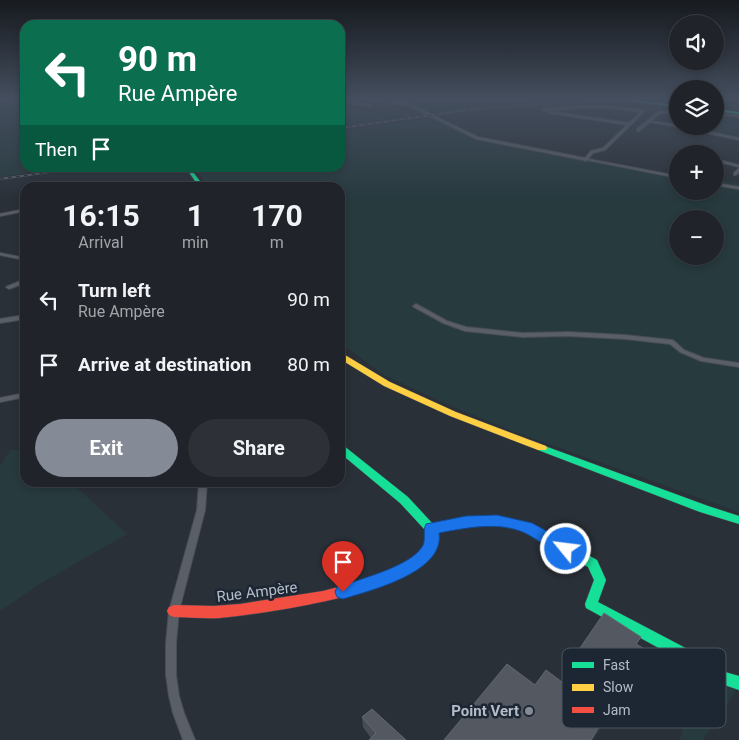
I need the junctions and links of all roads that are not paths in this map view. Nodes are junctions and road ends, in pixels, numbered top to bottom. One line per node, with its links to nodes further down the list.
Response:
1 (466, 133): 5 (street)
2 (620, 133): 5 (street)
3 (720, 135): 4 (street)
4 (739, 139)
5 (585, 160): 10 (street)
6 (724, 162): 7 (street)
7 (739, 166)
8 (739, 170): 9 (street)
9 (734, 174)
10 (669, 175)
11 (724, 186): 12 (street)
12 (739, 188)
13 (20, 211): 14 (street)
14 (0, 215)
15 (0, 254): 16 (street)
16 (20, 258)
17 (20, 283): 18 (street)
18 (9, 287)
19 (416, 306): 23 (street)
20 (20, 318): 21 (street)
21 (0, 321)
22 (345, 358): 28 (main road)
23 (739, 365)
24 (20, 396): 25 (street)
25 (0, 400)
26 (345, 452): 31 (main road)
27 (203, 487): 32 (street)
28 (704, 509): 29 (main road); 30 (main road)
29 (739, 520)
30 (739, 525)
31 (431, 528): 32 (main road, Rue Ampère); 33 (main road)
32 (174, 611): 34 (street)
33 (672, 648)
34 (189, 740)

